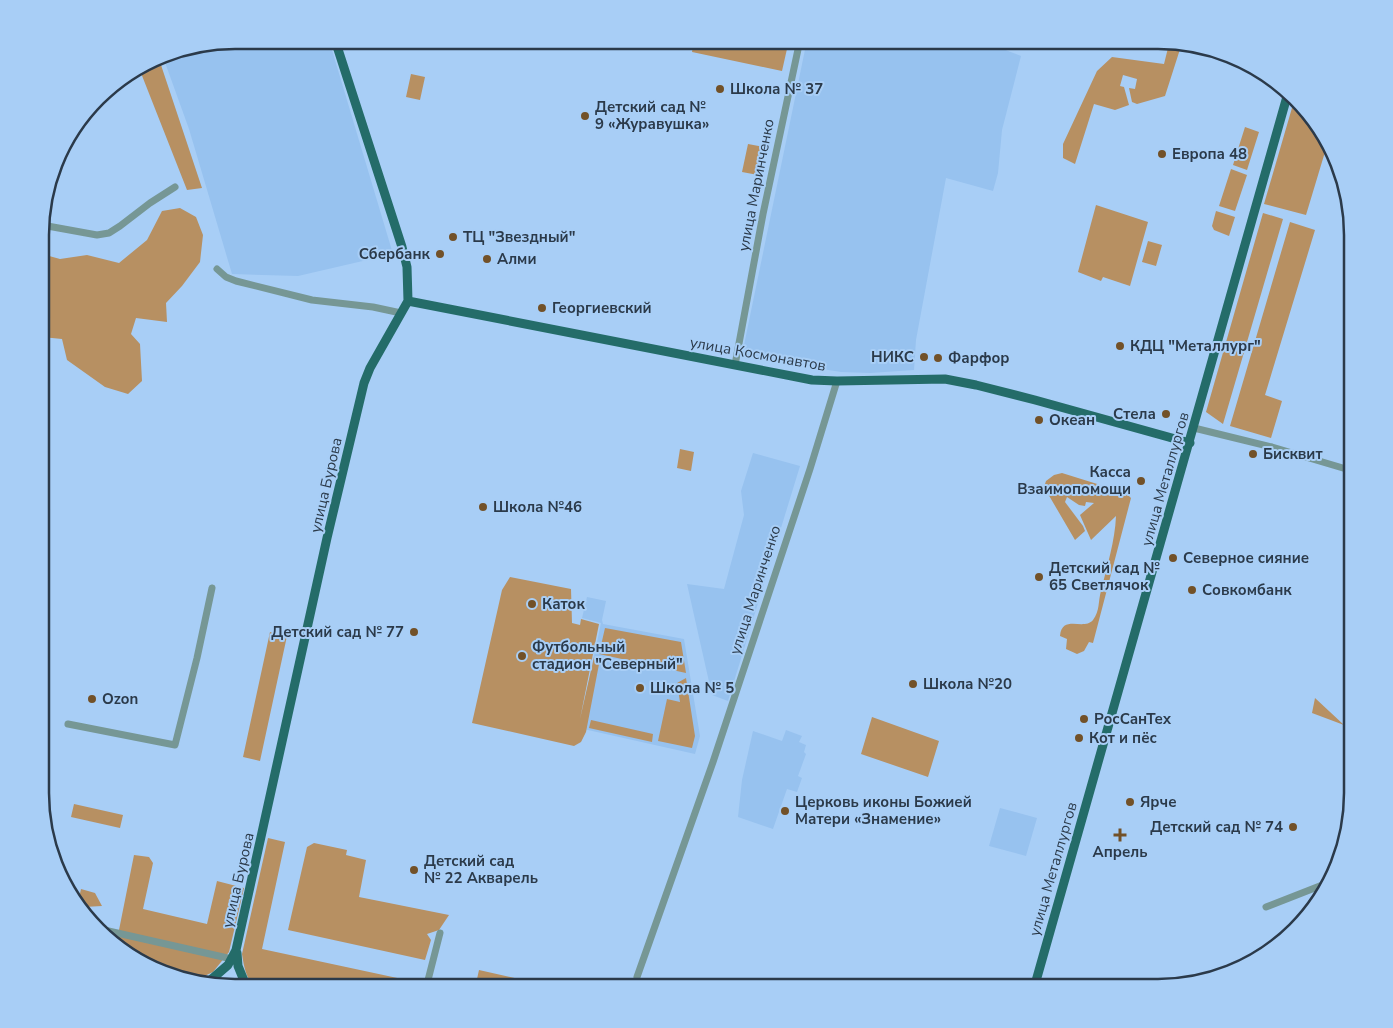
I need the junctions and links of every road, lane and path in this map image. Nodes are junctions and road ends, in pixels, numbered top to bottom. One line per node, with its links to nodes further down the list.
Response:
1 (338, 49): 7 (main road)
2 (798, 49): 9 (street, улица Маринченко)
3 (1286, 100): 11 (main road, улица Металлургов)
4 (175, 187): 5 (street)
5 (49, 226)
6 (217, 269): 8 (street)
7 (408, 301): 8 (main road, улица Бурова); 9 (main road, улица Космонавтов)
8 (401, 313): 20 (main road, улица Бурова)
9 (736, 365): 10 (main road, улица Космонавтов)
10 (837, 381): 12 (main road, улица Космонавтов); 22 (street, улица Маринченко)
11 (1194, 428): 12 (main road, улица Металлургов); 13 (street)
12 (1190, 443): 26 (main road, улица Металлургов)
13 (1344, 469)
14 (212, 588): 15 (street)
15 (68, 724)
16 (1319, 887): 17 (street)
17 (1266, 908)
18 (110, 931): 21 (street)
19 (440, 933): 25 (street)
20 (236, 950): 21 (main road); 24 (main road)
21 (232, 959): 23 (main road)
22 (637, 977)
23 (214, 978)
24 (243, 979)
25 (428, 979)
26 (1037, 979)

